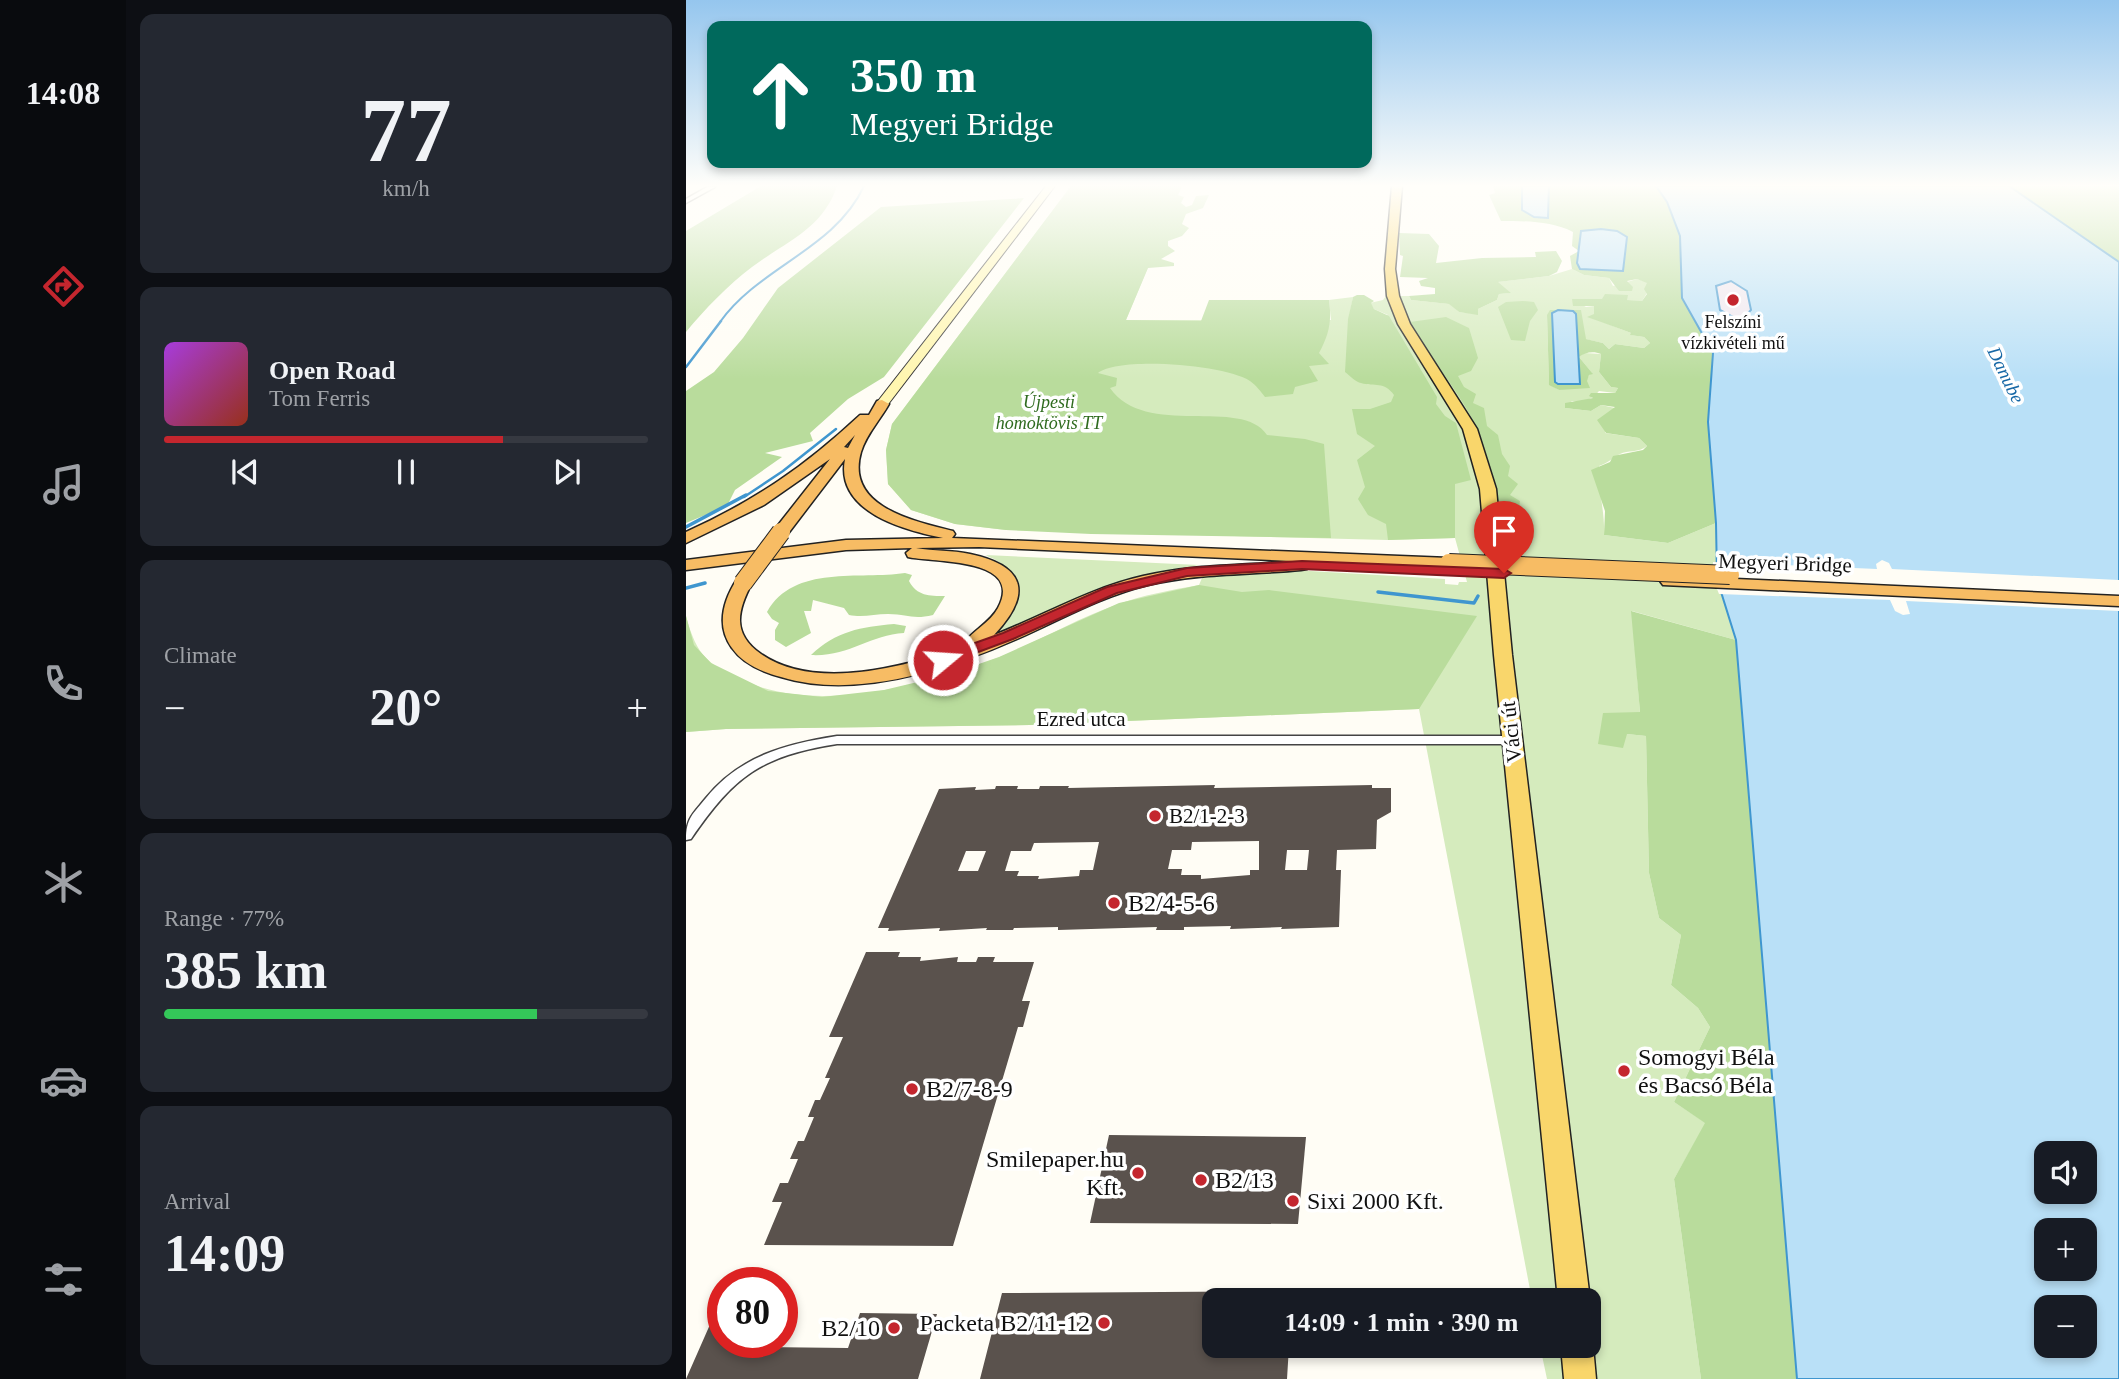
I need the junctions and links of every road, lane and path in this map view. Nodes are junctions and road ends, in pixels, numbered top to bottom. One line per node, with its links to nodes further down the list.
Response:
1 (1001, 250): 3 (main road)
2 (1392, 250): 14 (main road, Váci út)
3 (882, 404): 4 (highway); 5 (highway); 13 (highway, bridge)
4 (686, 538)
5 (1059, 544): 7 (highway); 9 (highway)
6 (909, 552): 8 (highway); 10 (highway); 13 (highway)
7 (686, 565)
8 (1302, 565): 9 (highway); 13 (highway)
9 (1449, 567): 11 (highway, Megyeri Bridge, bridge); 12 (highway, Megyeri Bridge)
10 (686, 574)
11 (2119, 593)
12 (2119, 601)
13 (954, 656)
14 (1513, 740): 15 (street, Ezred utca); 16 (main road, Váci út)
15 (686, 835)
16 (1573, 1288)
17 (1578, 1358): 18 (main road)
18 (1580, 1379)

